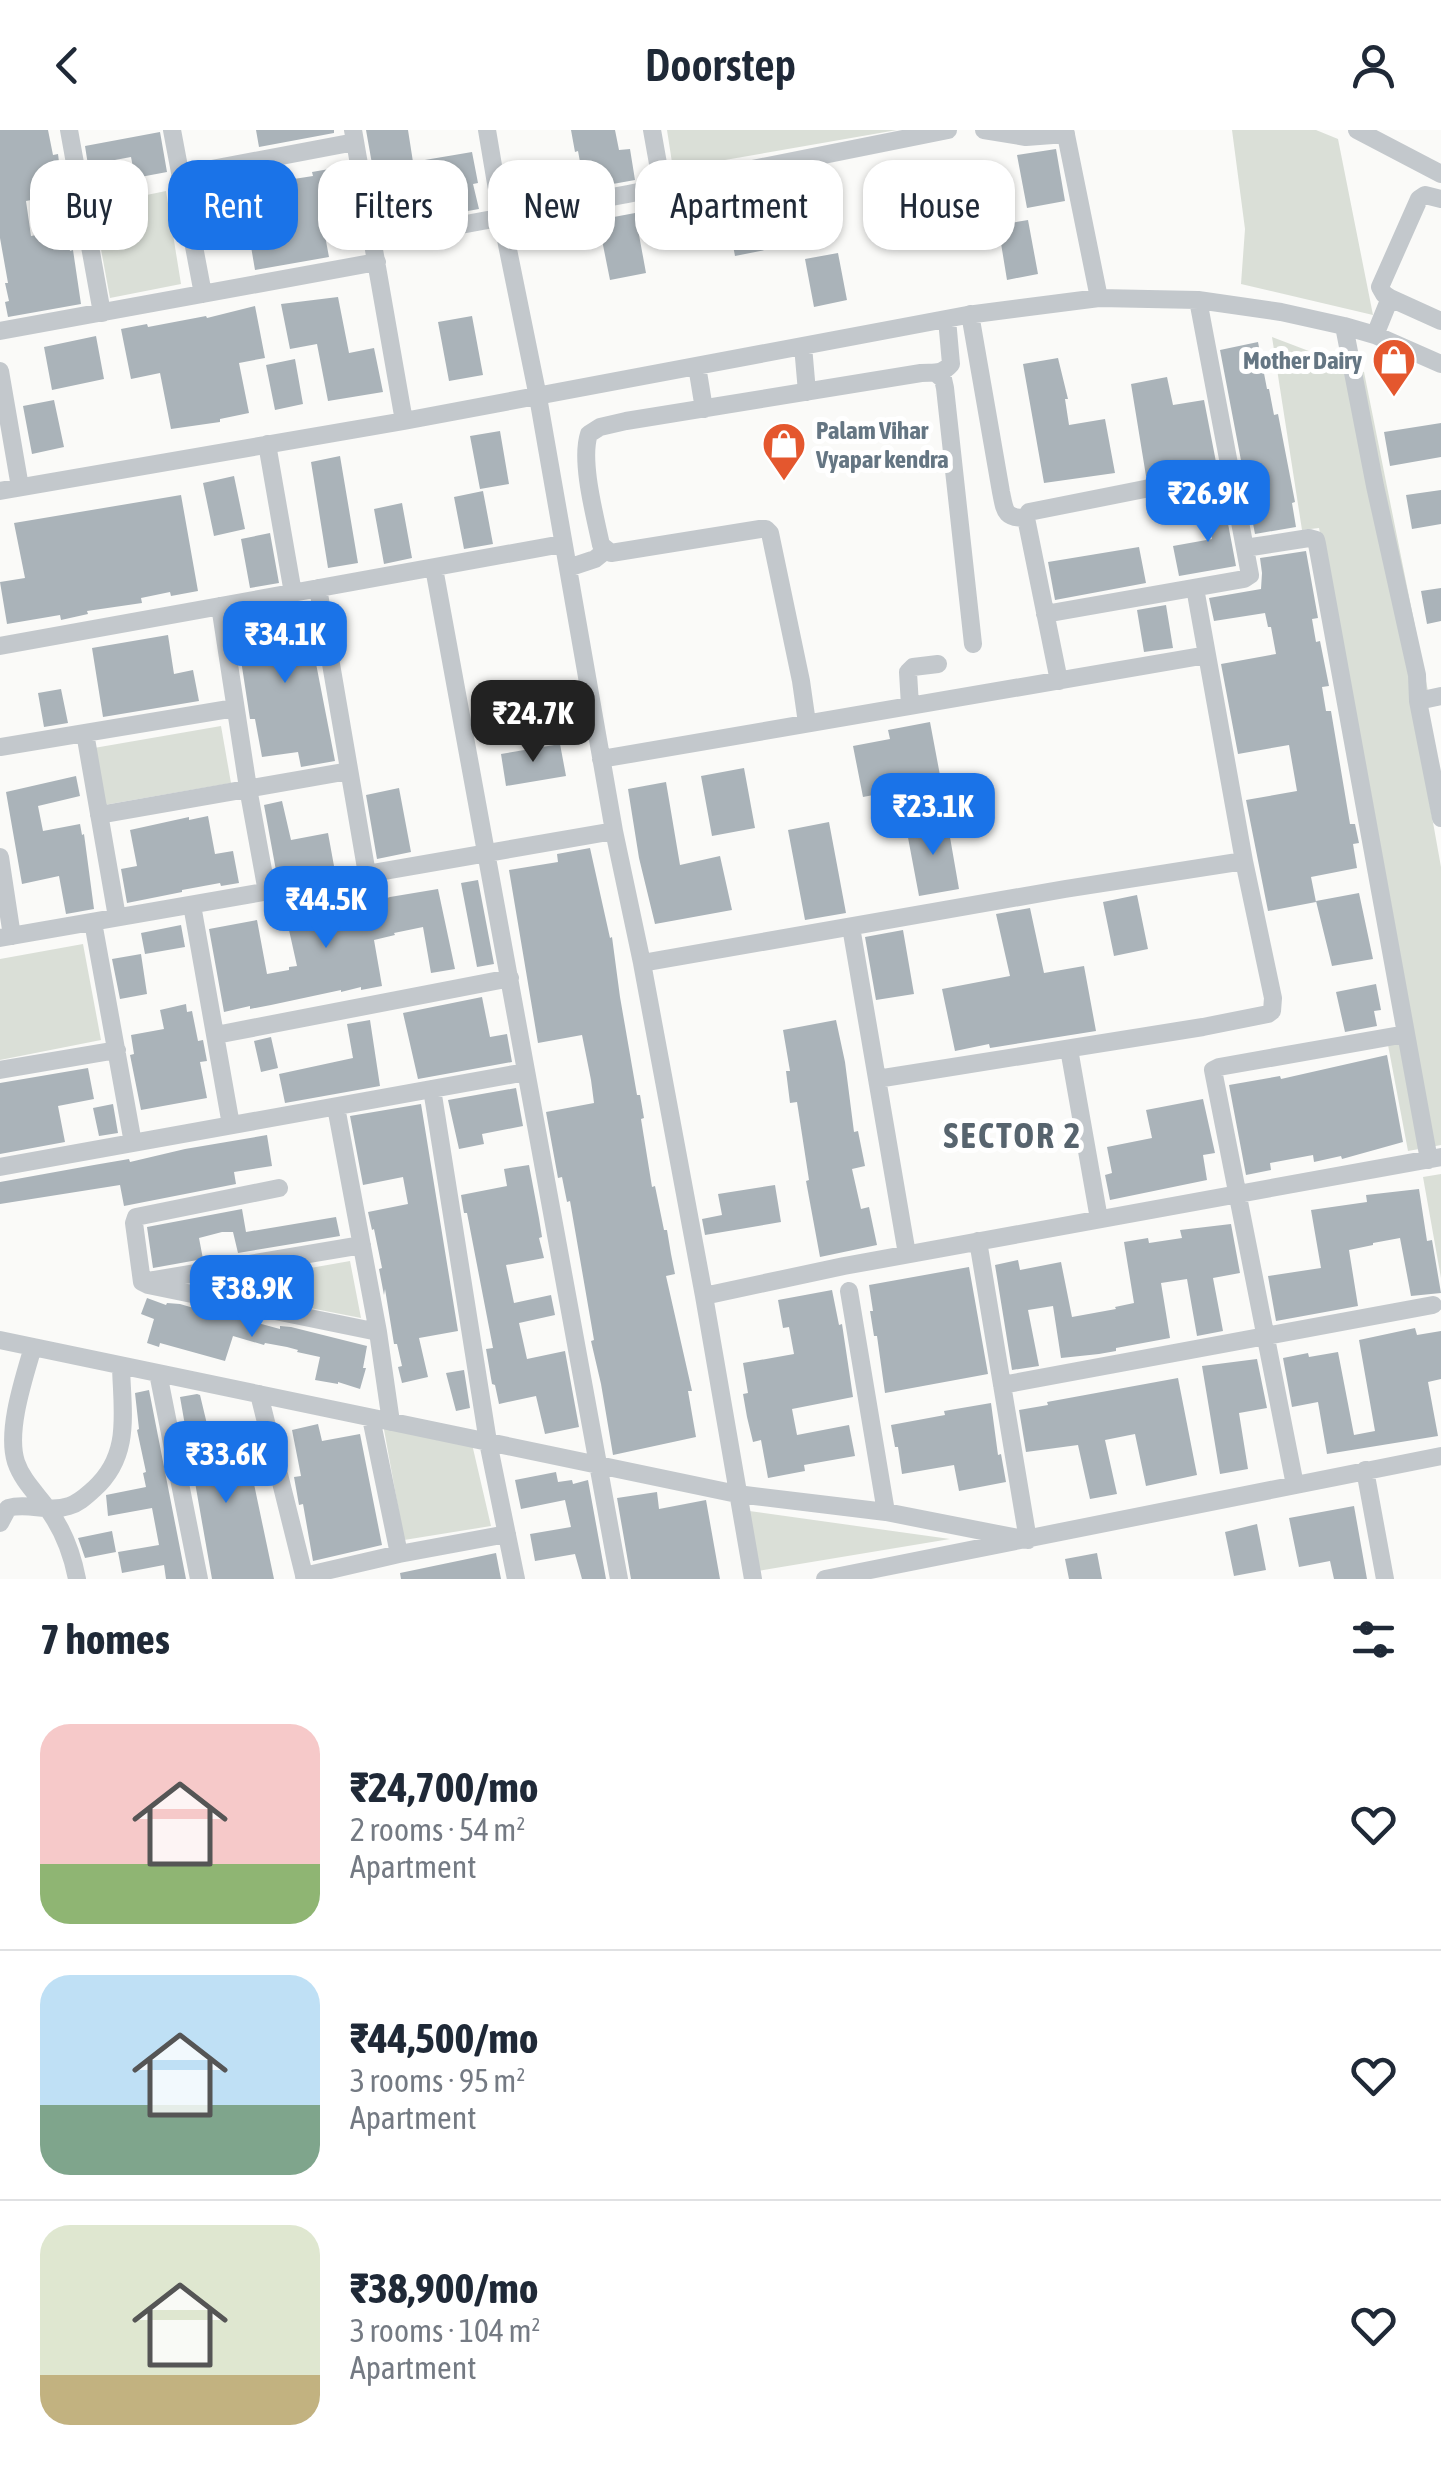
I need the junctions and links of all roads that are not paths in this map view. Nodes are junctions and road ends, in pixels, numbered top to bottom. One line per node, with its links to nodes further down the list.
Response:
1 (69, 130): 25 (street)
2 (172, 130): 10 (street)
3 (486, 130): 12 (street)
4 (652, 130): 13 (street)
5 (948, 130): 14 (street)
6 (984, 130): 8 (street)
7 (1357, 130): 15 (street)
8 (1066, 132): 22 (street)
9 (354, 136): 11 (street)
10 (177, 160)
11 (247, 160)
12 (492, 160)
13 (657, 160)
14 (795, 160)
15 (1441, 174)
16 (1441, 200): 23 (street)
17 (195, 250): 21 (street)
18 (376, 250): 20 (street)
19 (509, 250): 38 (street)
20 (378, 262): 21 (street); 40 (street)
21 (204, 294): 25 (street)
22 (1099, 298): 24 (street); 26 (street)
23 (1390, 298): 28 (street); 31 (street)
24 (1198, 300): 29 (street); 42 (street)
25 (102, 313): 30 (street)
26 (970, 314): 27 (street); 47 (street)
27 (947, 318): 32 (street); 36 (street)
28 (1441, 321)
29 (1344, 326): 31 (street); 64 (street)
30 (0, 331)
31 (1374, 335): 33 (street)
32 (803, 346): 34 (street); 37 (street)
33 (1441, 364)
34 (697, 366): 38 (street); 39 (street)
35 (0, 371): 43 (street)
36 (938, 374): 37 (street); 58 (street)
37 (807, 392): 39 (street)
38 (538, 397): 40 (street); 46 (street)
39 (704, 408): 45 (street)
40 (404, 422): 41 (street)
41 (267, 444): 43 (street); 55 (street)
42 (1230, 472): 47 (street); 49 (street)
43 (20, 487): 44 (street)
44 (0, 490)
45 (590, 490): 46 (street); 50 (street)
46 (554, 497): 48 (street)
47 (1026, 518): 57 (street)
48 (562, 544): 51 (street); 52 (street)
49 (1245, 548): 54 (street); 88 (street)
50 (605, 551): 52 (street); 67 (street)
51 (434, 568): 53 (street); 76 (street)
52 (568, 568): 70 (street)
53 (318, 588): 55 (street); 71 (street)
54 (1196, 588): 57 (street); 60 (street)
55 (293, 593): 56 (street)
56 (220, 606): 59 (street); 66 (street)
57 (1045, 614): 62 (street)
58 (973, 644)
59 (0, 646)
60 (1207, 655): 62 (street); 78 (street)
61 (938, 664): 65 (street)
62 (1059, 681): 65 (street)
63 (1441, 696): 64 (street)
64 (1418, 701): 74 (street)
65 (910, 706): 67 (street)
66 (234, 708): 68 (street); 72 (street)
67 (807, 723): 70 (street)
68 (85, 733): 69 (street); 73 (street)
69 (0, 747)
70 (601, 758): 75 (street)
71 (350, 771): 72 (street); 79 (street)
72 (248, 788): 73 (street); 80 (street)
73 (99, 816): 82 (street)
74 (1441, 818)
75 (614, 831): 76 (street); 86 (street)
76 (486, 853): 79 (street); 87 (street)
77 (0, 857): 85 (street)
78 (1244, 862): 84 (street); 90 (street)
79 (367, 874): 80 (street)
80 (268, 892): 81 (street)
81 (192, 905): 82 (street); 89 (street)
82 (118, 917): 83 (street)
83 (93, 922): 85 (street); 91 (street)
84 (851, 927): 86 (street); 94 (street)
85 (6, 937)
86 (642, 963): 109 (street)
87 (510, 978): 89 (street); 93 (street)
88 (1406, 1034): 99 (street); 102 (street)
89 (216, 1035): 97 (street)
90 (1069, 1048): 94 (street); 103 (street)
91 (117, 1050): 92 (street); 98 (street)
92 (0, 1070)
93 (526, 1072): 95 (street); 123 (street)
94 (877, 1079): 106 (street)
95 (432, 1089): 96 (street); 121 (street)
96 (336, 1106): 97 (street); 105 (street)
97 (231, 1126): 98 (street)
98 (133, 1143): 100 (street)
99 (1435, 1158): 102 (street)
100 (0, 1168)
101 (278, 1188): 107 (street)
102 (1236, 1194): 103 (street); 112 (street)
103 (1099, 1220): 104 (street)
104 (978, 1241): 106 (street); 117 (street)
105 (362, 1245): 107 (street); 111 (street)
106 (907, 1254): 109 (street)
107 (142, 1282): 111 (street)
108 (848, 1291): 128 (street)
109 (704, 1296): 126 (street)
110 (1433, 1305): 112 (street)
111 (378, 1332): 120 (street)
112 (1266, 1336): 117 (street); 125 (street)
113 (0, 1340): 114 (street)
114 (34, 1348): 115 (street); 127 (street)
115 (121, 1366): 116 (street); 127 (street)
116 (158, 1373): 118 (street); 135 (street)
117 (1002, 1385): 131 (street)
118 (259, 1394): 119 (street); 133 (street)
119 (371, 1418): 120 (street); 132 (street)
120 (391, 1422): 121 (street)
121 (488, 1442): 123 (street); 130 (street)
122 (1441, 1456): 124 (street)
123 (597, 1465): 126 (street); 137 (street)
124 (1365, 1470): 125 (street); 140 (street)
125 (1295, 1485): 131 (street)
126 (737, 1494): 128 (street); 138 (street)
127 (48, 1509): 129 (street); 134 (street)
128 (886, 1512): 131 (street)
129 (0, 1522)
130 (507, 1534): 132 (street); 136 (street)
131 (1028, 1540): 139 (street)
132 (399, 1554): 133 (street)
133 (304, 1577)
134 (77, 1579)
135 (199, 1579)
136 (516, 1579)
137 (619, 1579)
138 (753, 1579)
139 (825, 1579)
140 (1385, 1579)

